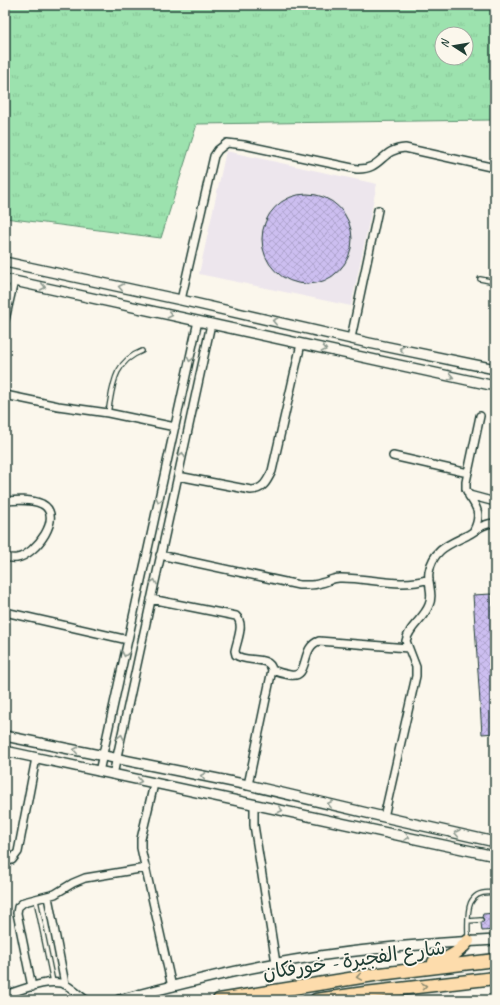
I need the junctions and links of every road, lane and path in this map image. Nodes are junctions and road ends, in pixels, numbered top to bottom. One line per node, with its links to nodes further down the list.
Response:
1 (495, 168): 7 (street)
2 (378, 210): 11 (street)
3 (5, 262): 7 (street, one-way to 3)
4 (480, 279): 6 (lane)
5 (9, 280): 8 (street); 9 (street, one-way to 9)
6 (495, 282)
7 (181, 300): 11 (street, one-way to 7)
8 (5, 320)
9 (198, 321): 10 (street); 15 (street, one-way to 15)
10 (211, 324): 12 (street); 17 (street)
11 (351, 338): 14 (street, one-way to 11)
12 (301, 344): 16 (street, one-way to 16); 24 (street)
13 (142, 351): 19 (lane)
14 (495, 368)
15 (185, 382): 17 (street); 21 (street)
16 (493, 384)
17 (197, 387): 24 (street, one-way to 17)
18 (5, 394): 19 (street)
19 (108, 413): 21 (street)
20 (480, 416): 23 (street)
21 (175, 427): 35 (street, one-way to 35)
22 (393, 456): 23 (street)
23 (468, 473): 25 (street)
24 (178, 476): 30 (street)
25 (469, 496): 27 (street); 29 (street)
26 (5, 501): 31 (street)
27 (495, 502)
28 (495, 522): 29 (street)
29 (474, 531): 32 (street)
30 (160, 556): 32 (street); 33 (street, one-way to 30)
31 (5, 557)
32 (429, 579): 36 (street)
33 (151, 599): 38 (street); 39 (street)
34 (5, 612): 35 (street)
35 (128, 640): 37 (street, one-way to 37)
36 (408, 648): 38 (street); 50 (street)
37 (122, 670): 39 (street); 42 (street)
38 (272, 670): 48 (street)
39 (134, 678): 44 (street, one-way to 39)
40 (5, 736): 42 (street, one-way to 40)
41 (5, 752): 43 (street)
42 (103, 756): 44 (street); 45 (street)
43 (36, 758): 45 (street); 53 (street)
44 (116, 758): 46 (street); 48 (street, one-way to 44)
45 (99, 772): 46 (street)
46 (113, 775): 47 (street, one-way to 47)
47 (154, 784): 49 (street); 54 (street)
48 (248, 785): 50 (street, one-way to 48)
49 (254, 805): 52 (street, one-way to 52); 63 (street)
50 (384, 817): 51 (street, one-way to 50)
51 (495, 842)
52 (495, 856)
53 (5, 862)
54 (146, 868): 56 (street); 69 (street)
55 (495, 893): 59 (lane)
56 (48, 896): 57 (street); 67 (street)
57 (36, 900): 66 (lane); 68 (street)
58 (481, 920): 59 (lane)
59 (468, 921): 61 (lane)
60 (495, 940): 61 (street)
61 (468, 942): 63 (street); 64 (highway)
62 (495, 960): 64 (highway, شارع الفجيرة - خورفكان)
63 (276, 963): 69 (street)
64 (380, 974): 74 (highway, شارع الفجيرة - خورفكان, one-way to 74)
65 (495, 978): 71 (highway, شارع الفجيرة - خورفكان, one-way to 65)
66 (53, 982): 67 (street); 68 (street)
67 (65, 984): 72 (street)
68 (32, 987): 70 (street)
69 (172, 987): 73 (street)
70 (5, 995)
71 (366, 996): 75 (highway, شارع الفجيرة - خورفكان)
72 (86, 1000)
73 (119, 1000)
74 (219, 1000)
75 (316, 1000)

